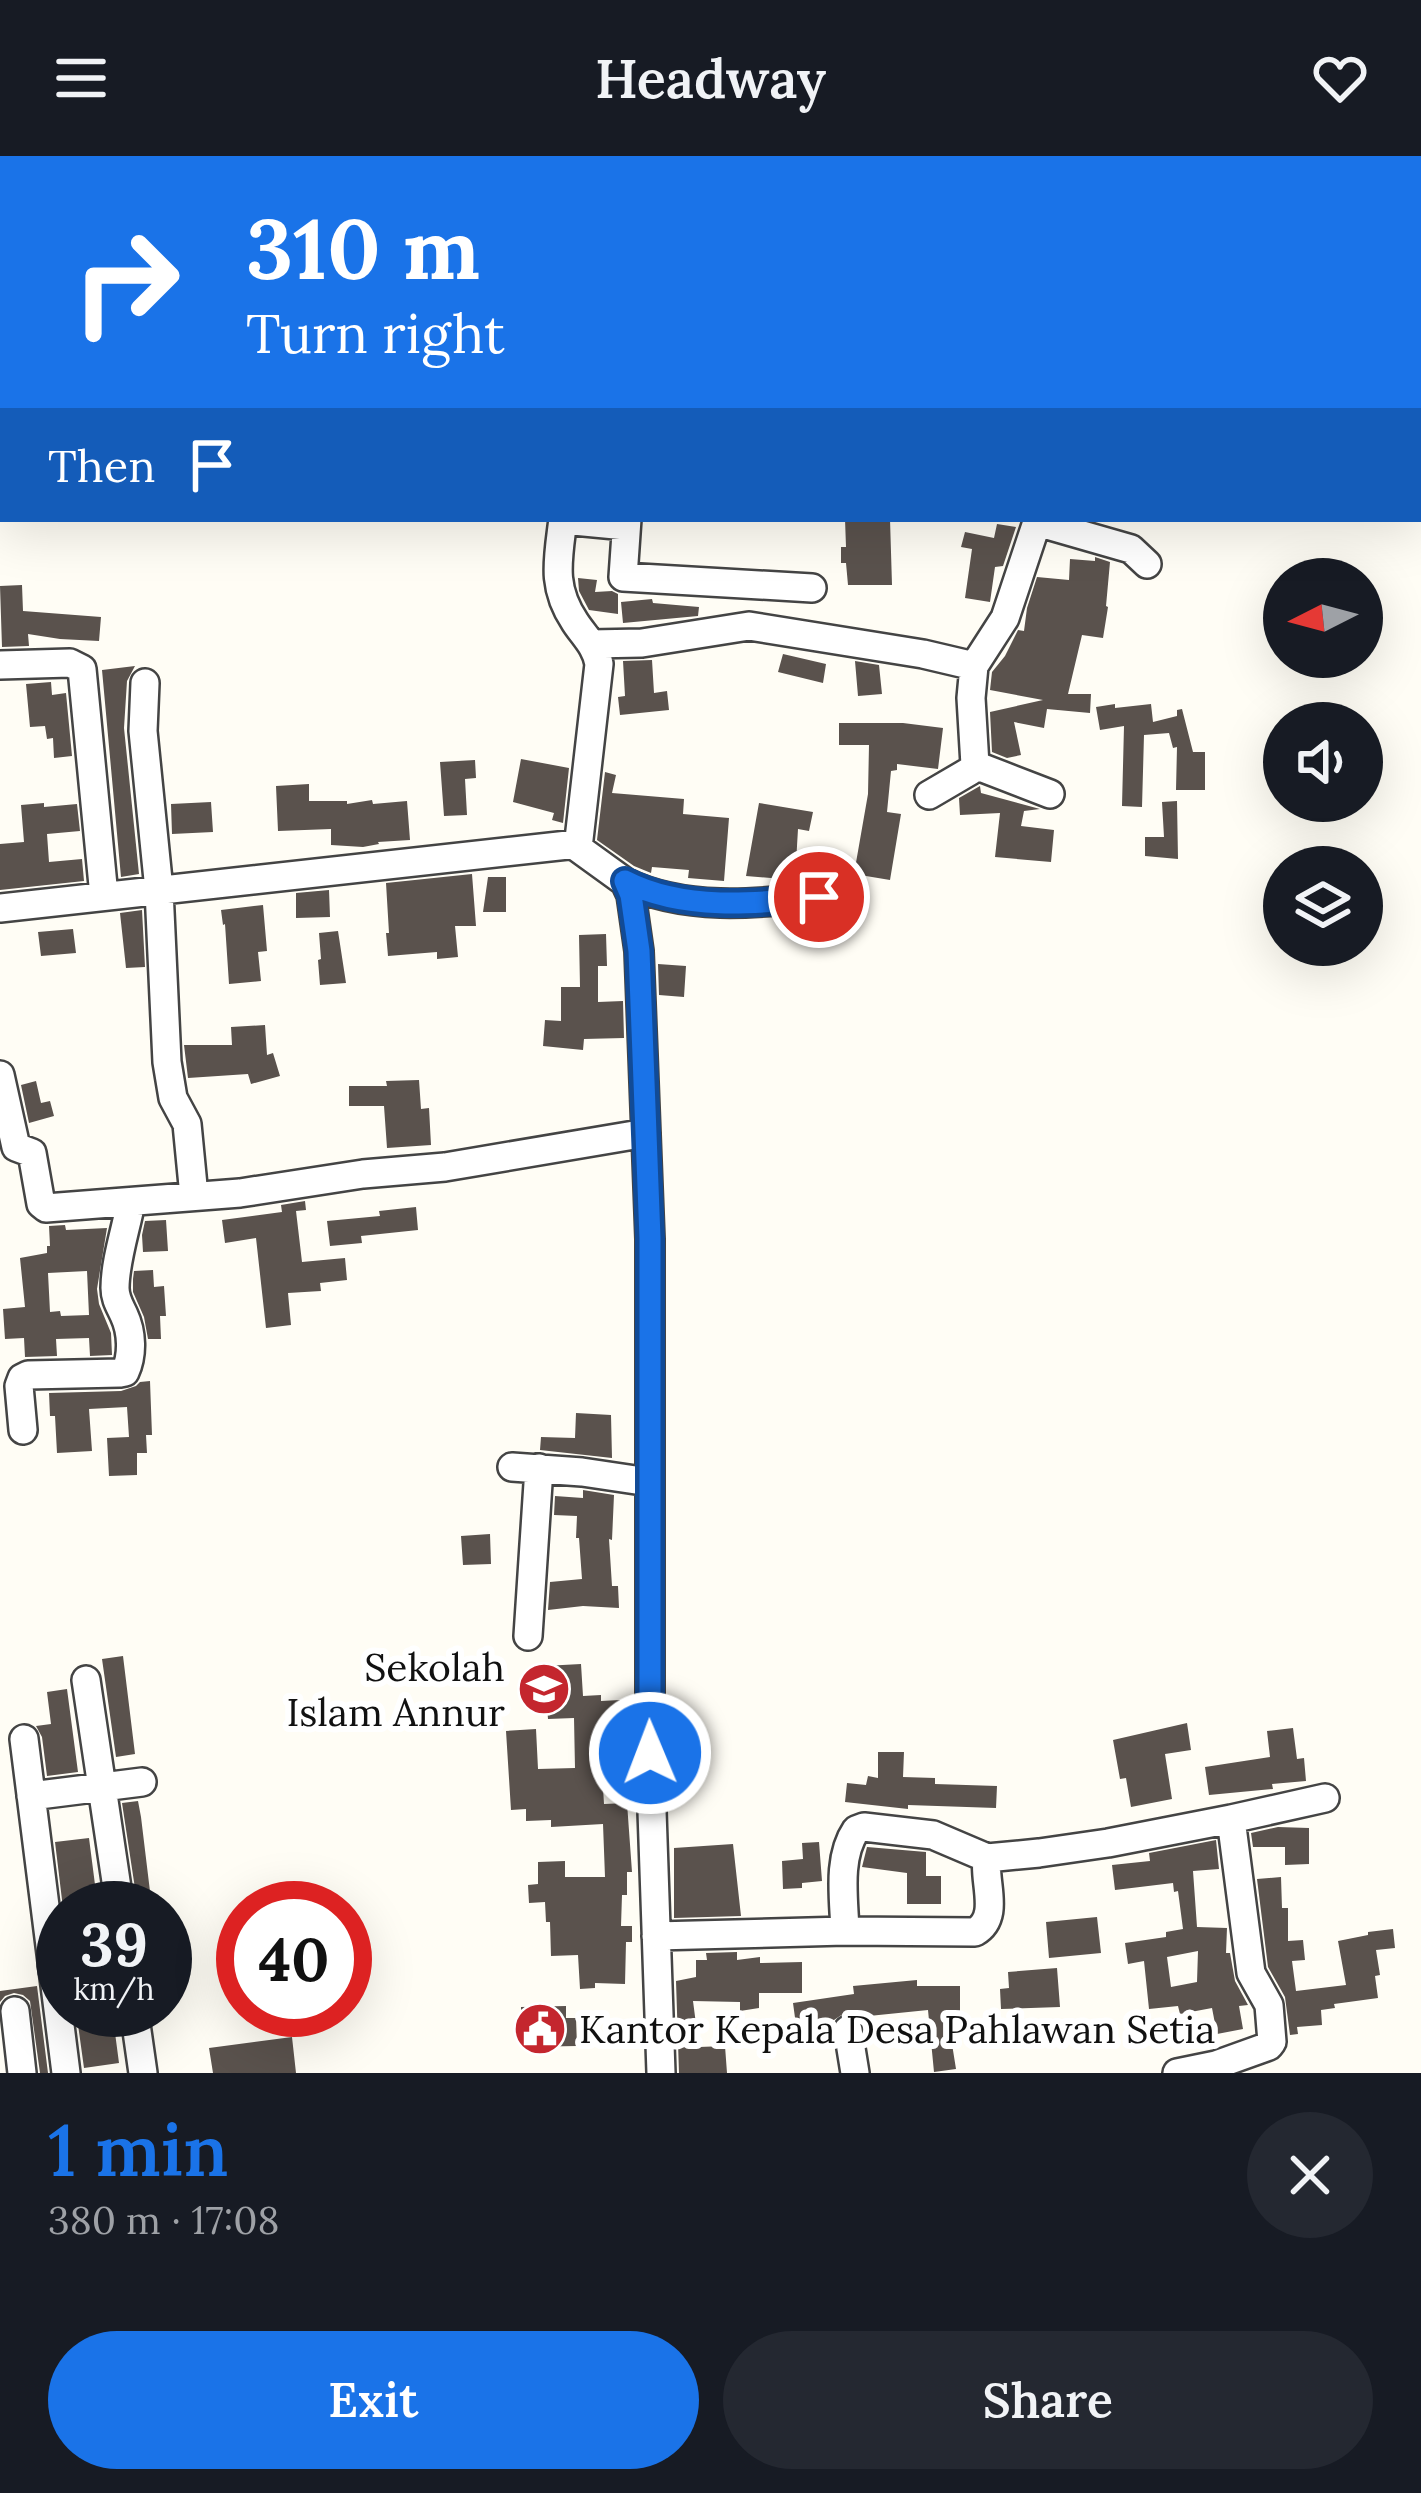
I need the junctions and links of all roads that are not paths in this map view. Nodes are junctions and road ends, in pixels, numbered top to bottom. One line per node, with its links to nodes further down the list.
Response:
1 (563, 522): 7 (street)
2 (626, 522): 6 (street)
3 (1038, 522): 9 (street)
4 (1041, 522): 5 (street)
5 (1147, 564)
6 (812, 588)
7 (591, 644): 9 (street); 14 (street)
8 (0, 665): 17 (street)
9 (974, 666): 11 (street)
10 (145, 683): 16 (street)
11 (975, 765): 12 (street); 13 (street)
12 (1050, 794)
13 (929, 796)
14 (577, 844): 15 (street); 16 (street)
15 (625, 881): 18 (street); 21 (street)
16 (159, 890): 17 (street); 23 (street)
17 (104, 896): 19 (street)
18 (819, 897)
19 (0, 908)
20 (0, 1075): 22 (street)
21 (646, 1133): 23 (street); 26 (street)
22 (8, 1148): 24 (street)
23 (194, 1196): 24 (street)
24 (131, 1202): 25 (street)
25 (23, 1430)
26 (649, 1482): 27 (street); 38 (street)
27 (528, 1636)
28 (86, 1680): 31 (street)
29 (17, 1757): 32 (street)
30 (142, 1782): 31 (street)
31 (104, 1786): 32 (street); 36 (street)
32 (31, 1796): 44 (street)
33 (1325, 1798): 34 (street)
34 (1231, 1819): 35 (street); 42 (street)
35 (987, 1858): 37 (street); 37 (street)
36 (116, 1881)
37 (845, 1931): 38 (street)
38 (656, 1936): 46 (street)
39 (16, 2011): 43 (street)
40 (848, 2030): 47 (street)
41 (137, 2037): 45 (street)
42 (1216, 2069): 48 (street)
43 (22, 2073)
44 (66, 2073)
45 (142, 2073)
46 (661, 2073)
47 (855, 2073)
48 (1177, 2073)

